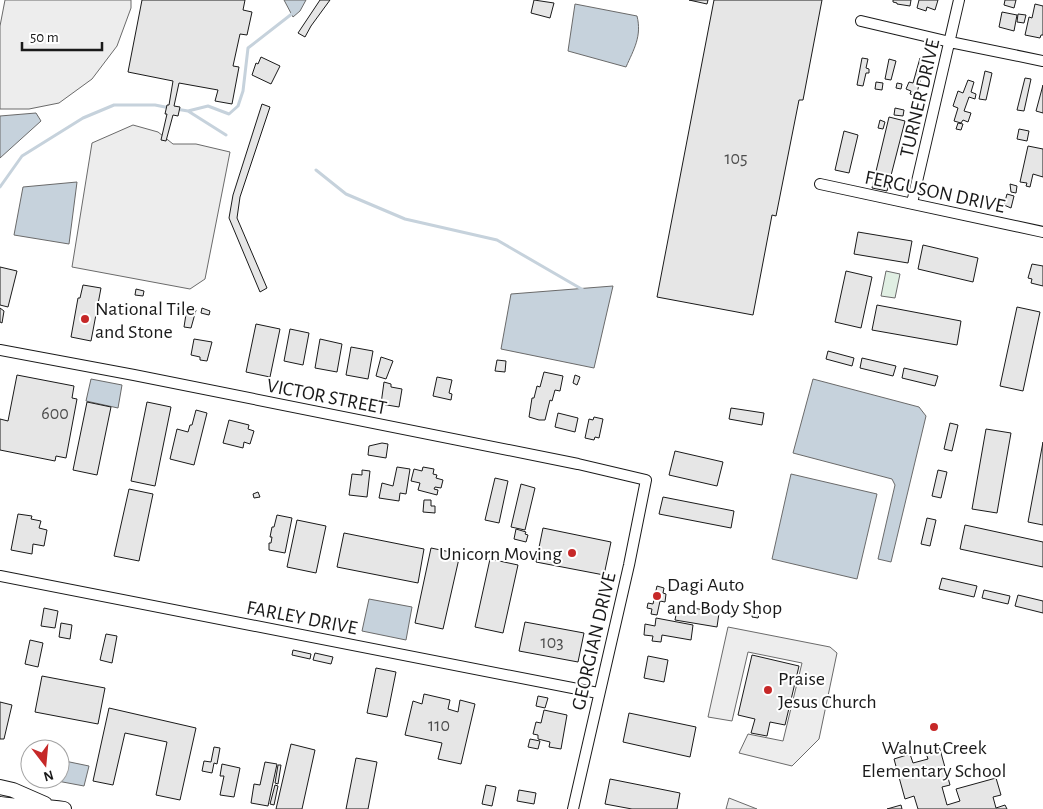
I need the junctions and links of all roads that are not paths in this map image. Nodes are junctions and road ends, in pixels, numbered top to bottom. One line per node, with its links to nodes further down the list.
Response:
1 (959, 0): 3 (street, TURNER DRIVE)
2 (861, 21): 3 (street)
3 (950, 42): 4 (street); 6 (street, TURNER DRIVE)
4 (1043, 61)
5 (820, 184): 6 (street, FERGUSON DRIVE)
6 (912, 204): 7 (street, FERGUSON DRIVE)
7 (1043, 232)
8 (0, 350): 9 (street, VICTOR STREET)
9 (646, 480): 11 (street, GEORGIAN DRIVE)
10 (0, 576): 11 (street, FARLEY DRIVE)
11 (598, 693): 15 (street, GEORGIAN DRIVE)
12 (0, 787): 14 (main road)
13 (0, 804): 14 (main road)
14 (58, 808)
15 (573, 809)

